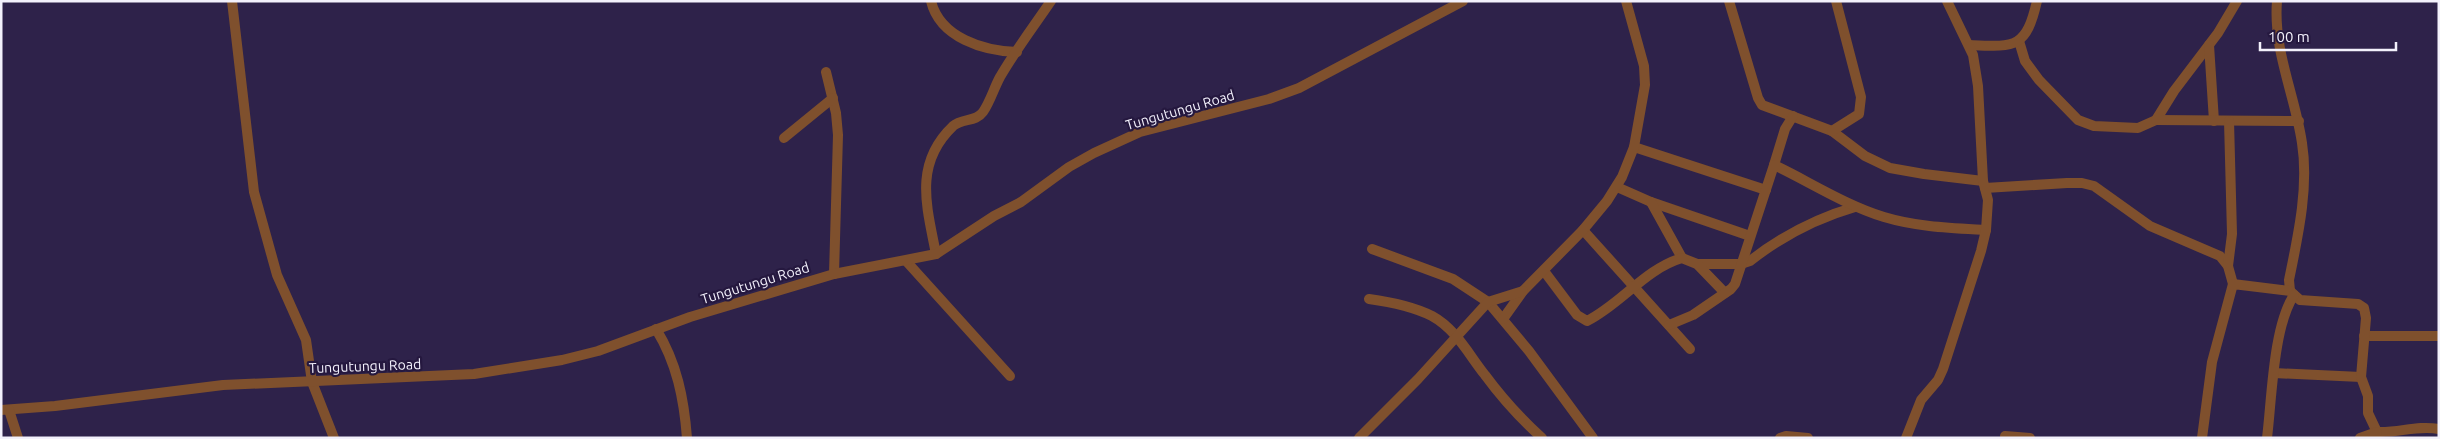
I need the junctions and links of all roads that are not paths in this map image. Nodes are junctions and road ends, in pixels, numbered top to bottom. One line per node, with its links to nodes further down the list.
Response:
1 (232, 1): 61 (street)
2 (931, 1): 15 (street)
3 (1051, 1): 15 (street)
4 (1463, 1): 36 (street, Tungutungu Road)
5 (1626, 1): 25 (street)
6 (1729, 1): 18 (street)
7 (1836, 1): 23 (street)
8 (1947, 1): 13 (street)
9 (2037, 1): 12 (street)
10 (2237, 1): 14 (street)
11 (2277, 1): 22 (street)
12 (2018, 41): 13 (street); 19 (street)
13 (1969, 45): 27 (street)
14 (2209, 45): 19 (street); 20 (street)
15 (1017, 52): 36 (street)
16 (826, 72): 17 (street)
17 (833, 98): 24 (street); 43 (street)
18 (1793, 116): 23 (street); 26 (street)
19 (2156, 120): 20 (street)
20 (2214, 121): 21 (street)
21 (2228, 121): 22 (street); 41 (street)
22 (2299, 121): 48 (street)
23 (1832, 131): 27 (street)
24 (784, 138)
25 (1634, 147): 28 (street); 29 (street)
26 (1774, 165): 29 (street); 31 (street)
27 (1984, 185): 33 (street); 41 (street)
28 (1617, 187): 30 (street); 32 (street)
29 (1766, 190): 34 (street)
30 (1651, 202): 34 (street); 37 (street)
31 (1856, 206): 33 (street); 40 (street)
32 (1583, 230): 42 (street); 45 (street)
33 (1986, 230): 74 (street)
34 (1750, 236): 40 (street)
35 (1372, 249): 50 (street)
36 (936, 254): 38 (street, Tungutungu Road)
37 (1682, 258): 39 (street); 45 (street)
38 (907, 262): 43 (street, Tungutungu Road); 59 (street)
39 (1697, 264): 40 (street); 47 (street)
40 (1741, 264): 47 (street)
41 (2228, 266): 44 (street)
42 (1544, 271): 45 (street); 46 (street)
43 (834, 274): 53 (street, Tungutungu Road)
44 (2233, 284): 48 (street); 76 (street)
45 (1633, 286): 52 (street)
46 (1523, 291): 50 (street); 51 (street)
47 (1725, 293): 52 (street)
48 (2292, 293): 55 (street); 58 (street)
49 (1369, 299): 54 (street)
50 (1488, 302): 51 (street); 54 (street)
51 (1502, 319): 71 (street)
52 (1669, 325): 57 (street)
53 (656, 329): 61 (street, Tungutungu Road); 68 (street)
54 (1457, 336): 69 (street); 70 (street)
55 (2364, 336): 56 (street); 60 (street)
56 (2439, 336)
57 (1690, 349)
58 (2274, 373): 60 (street); 77 (street)
59 (1010, 376)
60 (2361, 377): 64 (street)
61 (312, 382): 62 (street, Tungutungu Road); 67 (street)
62 (5, 410): 66 (street)
63 (2439, 429): 64 (street)
64 (2377, 432): 78 (street)
65 (2005, 436): 75 (street)
66 (18, 438)
67 (334, 438)
68 (687, 438)
69 (1359, 438)
70 (1542, 438)
71 (1593, 438)
72 (1780, 438): 73 (street)
73 (1808, 438)
74 (1906, 438)
75 (2030, 438)
76 (2202, 438)
77 (2267, 438)
78 (2360, 438)

